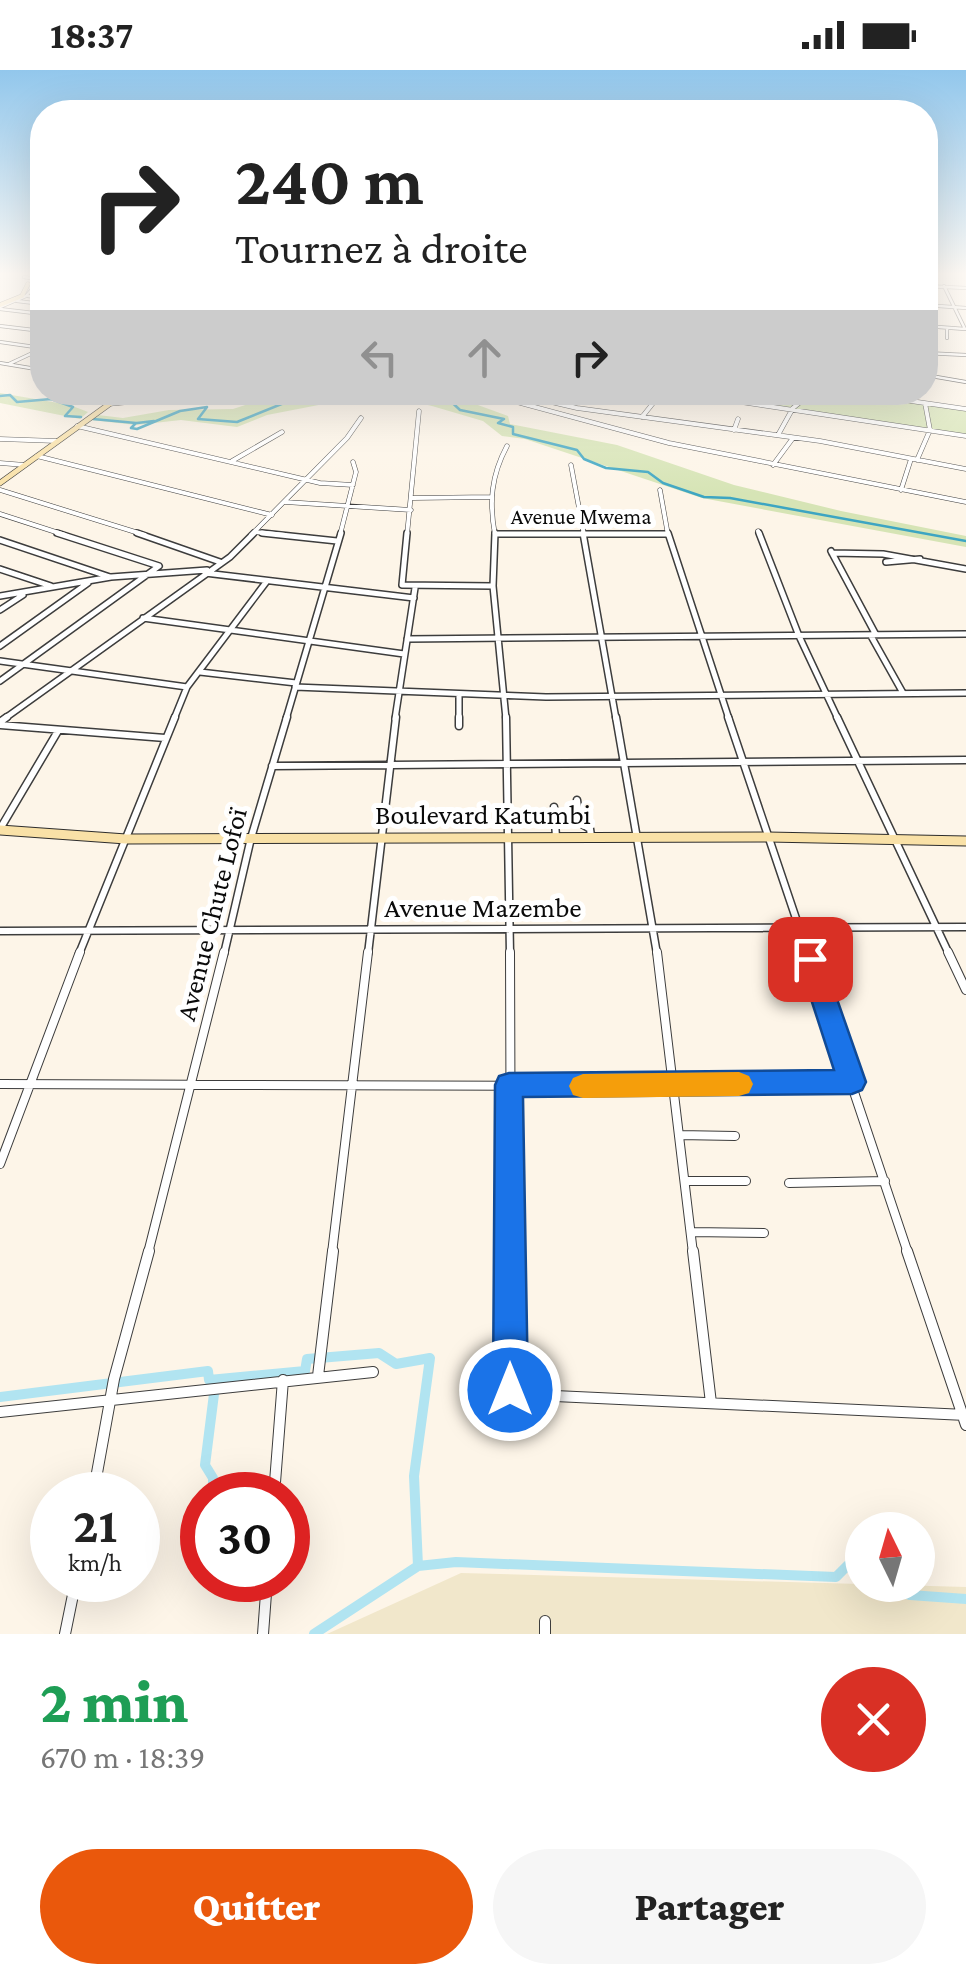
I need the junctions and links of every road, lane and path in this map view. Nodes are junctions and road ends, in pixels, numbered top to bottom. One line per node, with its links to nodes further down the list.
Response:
1 (938, 353): 3 (street)
2 (30, 354): 5 (street)
3 (966, 355)
4 (0, 363): 5 (street)
5 (8, 364): 6 (street)
6 (30, 368)
7 (938, 377): 8 (street)
8 (966, 382)
9 (106, 405): 23 (street)
10 (527, 405): 39 (street)
11 (571, 405): 20 (street)
12 (651, 405): 20 (street)
13 (771, 405): 17 (street)
14 (797, 405): 17 (street)
15 (925, 405): 25 (street)
16 (938, 405): 18 (street)
17 (793, 408): 25 (street); 27 (street)
18 (966, 409)
19 (419, 411): 48 (street)
20 (642, 416): 24 (street)
21 (361, 418): 42 (street)
22 (738, 418): 24 (street)
23 (77, 426): 31 (street); 36 (street)
24 (734, 430): 27 (street)
25 (930, 430): 28 (street); 34 (street)
26 (282, 432): 36 (street)
27 (778, 435): 29 (street)
28 (966, 436)
29 (793, 438): 34 (street); 39 (street)
30 (0, 439): 31 (street)
31 (57, 441): 33 (street)
32 (507, 446): 47 (street)
33 (36, 456): 38 (street); 54 (street)
34 (914, 459): 41 (street); 46 (street)
35 (0, 462): 38 (street)
36 (230, 462): 42 (street)
37 (353, 462): 43 (street, Avenue Chute Lofoï)
38 (24, 465): 44 (street)
39 (773, 465): 46 (street)
40 (571, 466): 57 (street)
41 (966, 469)
42 (306, 480): 43 (street); 49 (street)
43 (353, 484): 51 (street, Avenue Chute Lofoï)
44 (0, 486): 64 (street)
45 (660, 490): 59 (street)
46 (901, 490): 50 (street)
47 (491, 497): 48 (street); 58 (street)
48 (413, 498): 52 (street)
49 (284, 502): 51 (street); 54 (street)
50 (966, 502)
51 (349, 505): 52 (street); 61 (street, Avenue Chute Lofoï)
52 (411, 510): 75 (street)
53 (0, 514): 68 (street)
54 (272, 515): 56 (street)
55 (758, 531): 84 (street)
56 (255, 532): 61 (street); 64 (street)
57 (581, 533): 58 (street, Avenue Mwema); 59 (street, Avenue Mwema); 88 (street)
58 (494, 534): 72 (street, Avenue Mwema)
59 (668, 534): 85 (street, Avenue Mwema)
60 (0, 540): 69 (street)
61 (338, 542): 74 (street, Avenue Chute Lofoï)
62 (877, 552): 63 (street); 63 (street); 83 (street)
63 (926, 559): 66 (street)
64 (220, 562): 67 (street)
65 (0, 569): 73 (street)
66 (966, 569)
67 (206, 572): 68 (street); 71 (street); 80 (street)
68 (152, 573): 69 (street); 93 (street)
69 (111, 577): 70 (street)
70 (92, 580): 73 (street); 90 (street)
71 (267, 581): 74 (street); 81 (street)
72 (493, 586): 75 (street); 87 (street, Avenue Mwema)
73 (53, 587): 76 (street)
74 (325, 588): 78 (street); 89 (street, Avenue Chute Lofoï)
75 (415, 588): 78 (street)
76 (28, 591): 77 (street); 79 (street)
77 (0, 596)
78 (414, 598): 86 (street)
79 (0, 610)
80 (142, 618): 81 (street); 94 (street)
81 (230, 631): 89 (street); 95 (street)
82 (966, 634): 83 (street)
83 (873, 635): 84 (street); 99 (street)
84 (800, 636): 85 (street); 101 (street)
85 (701, 637): 88 (street); 104 (street, Avenue Mwema)
86 (406, 639): 87 (street); 91 (street)
87 (500, 639): 88 (street); 105 (street, Avenue Mwema)
88 (600, 639): 106 (street)
89 (308, 642): 91 (street); 97 (street, Avenue Chute Lofoï)
90 (0, 646)
91 (404, 654): 102 (street)
92 (0, 661): 93 (street)
93 (25, 664): 94 (street); 96 (street)
94 (71, 671): 98 (street); 107 (street)
95 (199, 672): 97 (street); 98 (street)
96 (0, 681)
97 (296, 685): 102 (street); 115 (street, Avenue Chute Lofoï)
98 (187, 687): 110 (street)
99 (903, 693): 100 (street); 101 (street)
100 (966, 693)
101 (826, 694): 104 (street); 111 (street)
102 (398, 696): 103 (street); 116 (street)
103 (460, 696): 105 (street); 108 (street)
104 (720, 696): 106 (street); 113 (street, Avenue Mwema)
105 (505, 697): 106 (street); 117 (street, Avenue Mwema)
106 (615, 698): 114 (street)
107 (0, 724): 109 (street)
108 (459, 726)
109 (58, 731): 110 (street); 120 (street)
110 (165, 738): 127 (street)
111 (858, 760): 112 (street); 113 (street); 129 (street)
112 (966, 760)
113 (742, 763): 114 (street); 126 (street, Avenue Mwema)
114 (625, 764): 117 (street); 125 (street)
115 (272, 766): 116 (street); 128 (street, Avenue Chute Lofoï)
116 (390, 766): 117 (street); 123 (street)
117 (507, 766): 121 (street, Avenue Mwema)
118 (576, 800): 122 (street)
119 (554, 807): 124 (street)
120 (0, 830): 127 (street, Boulevard Katumbi)
121 (510, 836): 123 (street, Boulevard Katumbi); 124 (street, Boulevard Katumbi); 135 (street, Avenue Mwema)
122 (591, 836): 124 (street, Boulevard Katumbi); 125 (street, Boulevard Katumbi)
123 (383, 837): 128 (street, Boulevard Katumbi); 134 (street)
124 (556, 837)
125 (636, 837): 126 (street, Boulevard Katumbi); 136 (street)
126 (768, 837): 129 (street, Boulevard Katumbi); 133 (street, Avenue Mwema)
127 (126, 838): 128 (street, Boulevard Katumbi); 139 (street)
128 (251, 838): 138 (street, Avenue Chute Lofoï)
129 (898, 840): 130 (street, Boulevard Katumbi); 131 (street)
130 (966, 841)
131 (937, 927): 132 (street, Avenue Mazembe); 133 (street, Avenue Mazembe); 140 (street)
132 (966, 927)
133 (800, 928): 136 (street, Avenue Mazembe); 141 (street, Avenue Mwema)
134 (371, 930): 135 (street, Avenue Mazembe); 138 (street, Avenue Mazembe); 144 (street)
135 (509, 930): 136 (street, Avenue Mazembe); 145 (street, Avenue Mwema)
136 (654, 930): 147 (street)
137 (0, 931): 139 (street, Avenue Mazembe)
138 (230, 931): 139 (street, Avenue Mazembe); 146 (street, Avenue Chute Lofoï)
139 (87, 932): 143 (street)
140 (966, 990)
141 (852, 1082): 147 (street); 152 (street, Avenue Mwema)
142 (0, 1084): 143 (street)
143 (29, 1084): 146 (street); 150 (street)
144 (353, 1085): 145 (street); 146 (street); 157 (street)
145 (509, 1085): 147 (street); 161 (street, Avenue Mwema)
146 (193, 1086): 160 (street, Avenue Chute Lofoï)
147 (673, 1086): 148 (street)
148 (679, 1135): 149 (street); 153 (street)
149 (734, 1136)
150 (0, 1164)
151 (746, 1181): 153 (street)
152 (885, 1181): 154 (street); 163 (street, Avenue Mwema)
153 (685, 1182): 155 (street)
154 (789, 1183)
155 (691, 1232): 156 (street); 161 (street)
156 (764, 1233)
157 (318, 1372): 158 (street); 159 (street)
158 (373, 1372)
159 (282, 1380): 160 (street); 165 (street)
160 (110, 1398): 162 (street); 164 (street, Avenue Chute Lofoï)
161 (711, 1402): 163 (street)
162 (0, 1412)
163 (965, 1419)
164 (97, 1472)
165 (276, 1472)
166 (72, 1602): 168 (street)
167 (265, 1602): 169 (street)
168 (65, 1634)
169 (263, 1634)

